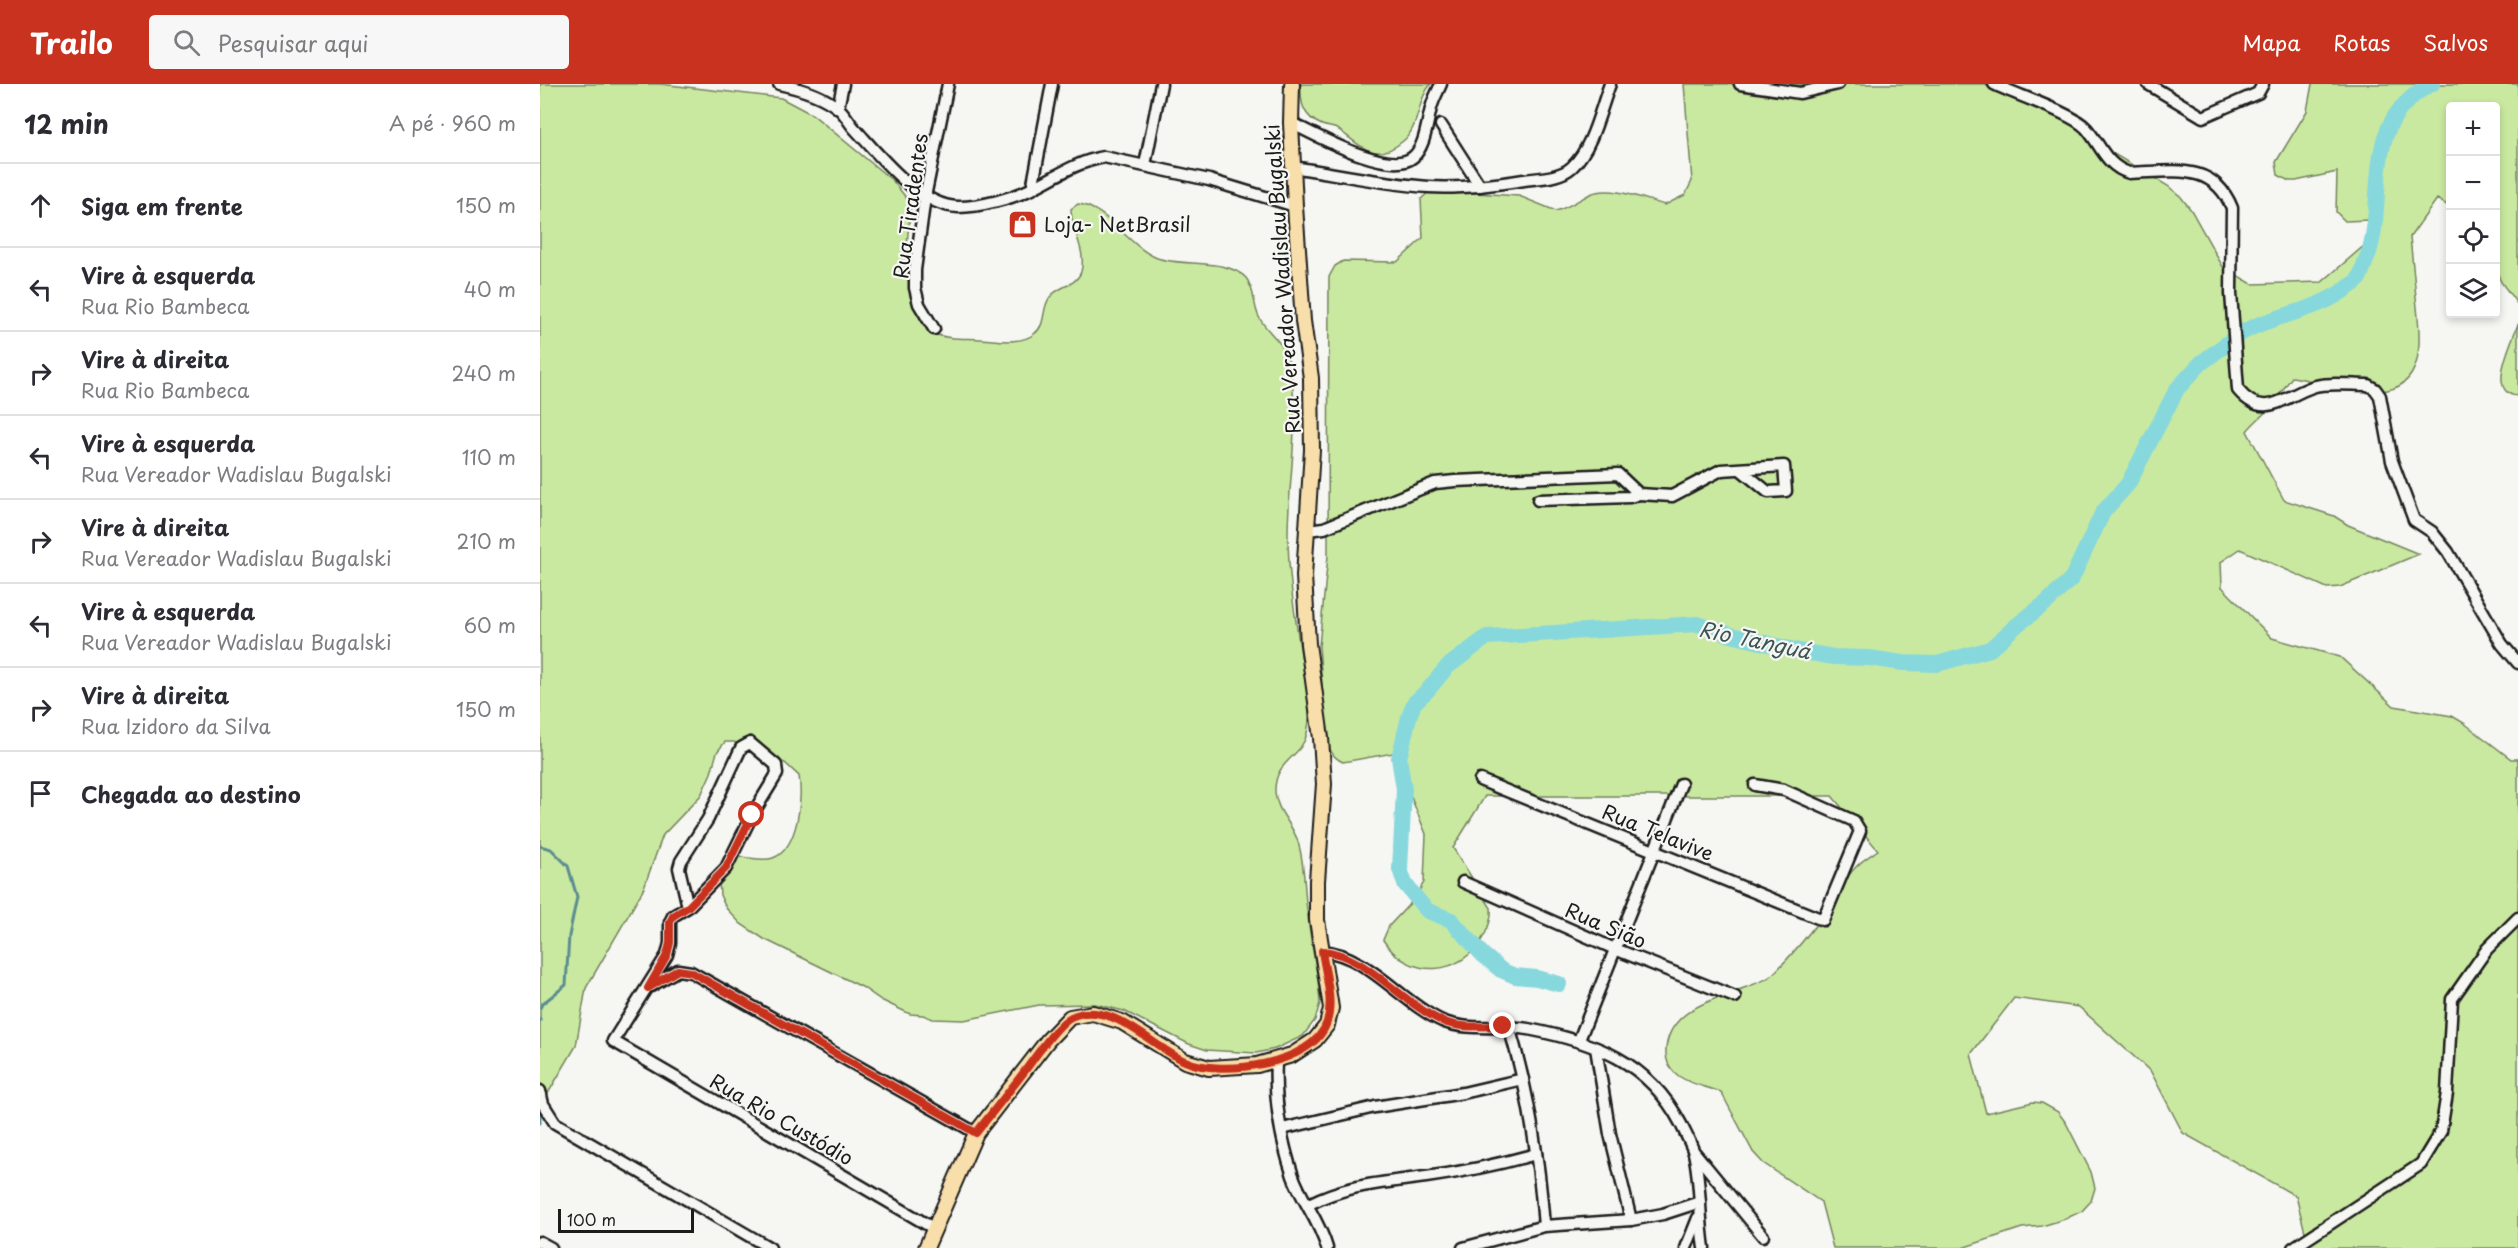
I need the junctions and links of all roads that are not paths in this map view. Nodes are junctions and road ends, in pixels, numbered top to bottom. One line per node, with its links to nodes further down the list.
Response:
1 (779, 84): 14 (street)
2 (843, 84): 14 (street)
3 (948, 84): 21 (street, Rua Tiradentes)
4 (1052, 84): 20 (street)
5 (1161, 84): 17 (street)
6 (1292, 84): 15 (main road, Rua Vereador Wadislau Bugalski)
7 (1442, 84): 15 (street)
8 (1610, 84): 19 (street)
9 (1740, 84): 10 (street)
10 (1838, 84)
11 (1994, 84): 28 (street)
12 (2148, 84): 13 (street)
13 (2264, 84)
14 (838, 108): 21 (street)
15 (1291, 123): 18 (main road, Rua Vereador Wadislau Bugalski)
16 (1441, 125): 19 (street)
17 (1144, 165): 20 (street); 22 (street)
18 (1293, 166): 19 (street); 22 (main road, Rua Vereador Wadislau Bugalski)
19 (1480, 186)
20 (1032, 189): 21 (street)
21 (925, 197): 23 (street, Rua Tiradentes)
22 (1295, 206): 27 (main road, Rua Vereador Wadislau Bugalski)
23 (934, 329)
24 (1740, 469): 25 (street)
25 (1639, 494): 26 (street); 27 (street)
26 (1538, 500)
27 (1307, 530): 37 (main road, Rua Vereador Wadislau Bugalski)
28 (2518, 663)
29 (1480, 780): 32 (street, Rua Telavive)
30 (1682, 784): 32 (street)
31 (1755, 784): 32 (street, Rua Telavive)
32 (1656, 850): 36 (street)
33 (1463, 882): 36 (street, Rua Sião)
34 (688, 907): 34 (street); 38 (street)
35 (2518, 918): 65 (street)
36 (1615, 949): 39 (street, Rua Sião); 41 (street)
37 (1322, 951): 40 (street); 43 (main road, Rua Vereador Wadislau Bugalski)
38 (648, 988): 47 (street); 55 (street, Rua Rio Custódio)
39 (1735, 997)
40 (1509, 1027): 41 (street); 44 (street)
41 (1579, 1040): 42 (street)
42 (1596, 1048): 48 (street); 53 (street)
43 (1276, 1060): 46 (street); 47 (main road, Rua Vereador Wadislau Bugalski)
44 (1523, 1079): 46 (street); 49 (street)
45 (540, 1091): 59 (street)
46 (1282, 1129): 51 (street)
47 (976, 1133): 55 (main road, Rua Vereador Wadislau Bugalski)
48 (1693, 1151): 50 (street); 56 (street)
49 (1536, 1154): 51 (street); 54 (street)
50 (1700, 1202): 52 (street); 53 (street)
51 (1309, 1204): 61 (street)
52 (1699, 1217): 63 (street); 64 (street)
53 (1631, 1220): 54 (street)
54 (1544, 1226): 62 (street)
55 (933, 1228): 60 (main road, Rua Vereador Wadislau Bugalski)
56 (1763, 1236)
57 (540, 1242): 58 (street)
58 (551, 1248)
59 (770, 1248)
60 (926, 1248)
61 (1327, 1248)
62 (1463, 1248)
63 (1686, 1248)
64 (1704, 1248)
65 (2293, 1248)

